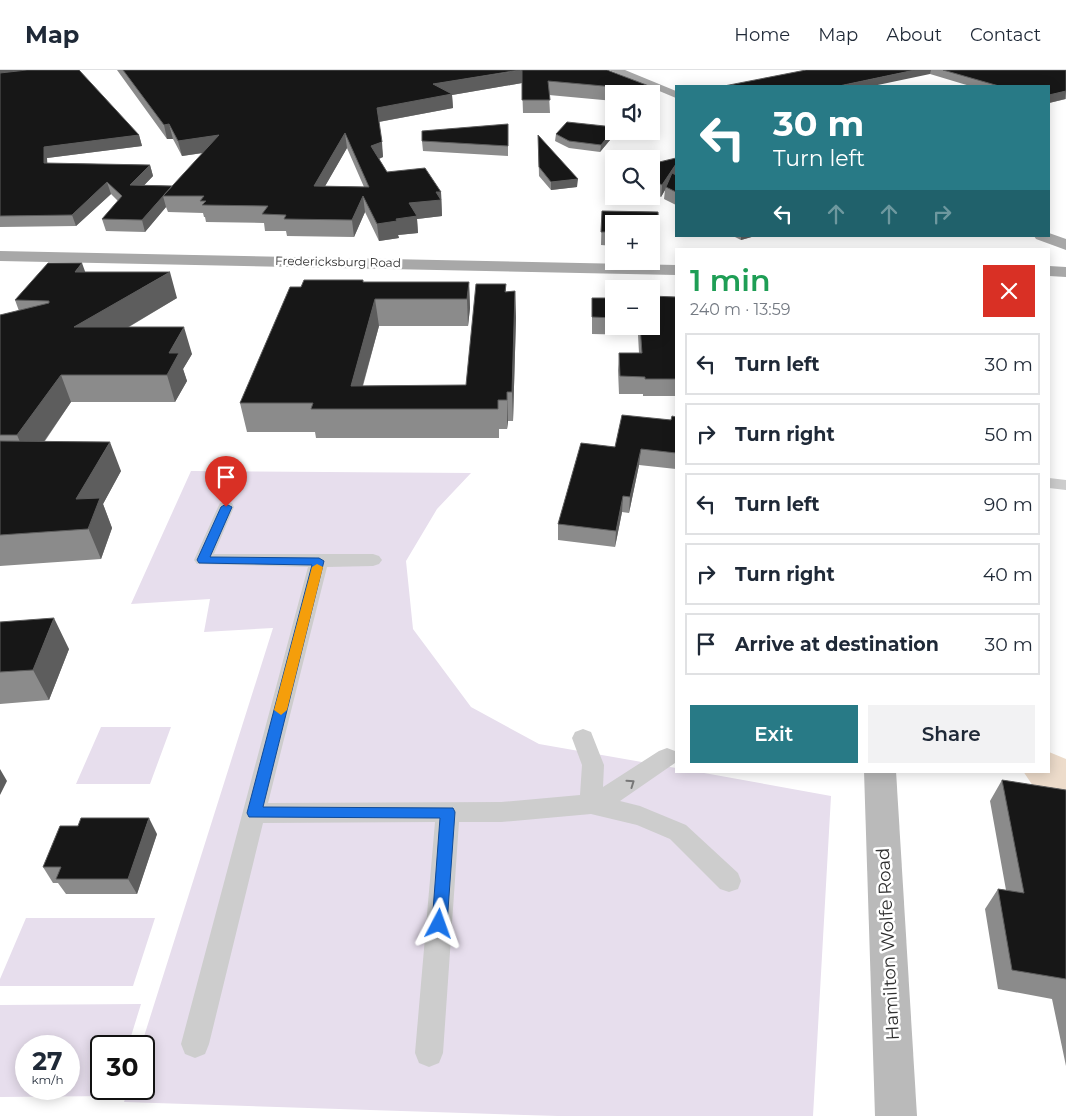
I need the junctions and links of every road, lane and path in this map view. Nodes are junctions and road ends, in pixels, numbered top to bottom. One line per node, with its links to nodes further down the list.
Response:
1 (615, 70): 2 (main road)
2 (675, 95)
3 (1053, 241): 4 (main road)
4 (1066, 254)
5 (0, 256): 6 (main road, Fredericksburg Road)
6 (675, 270)
7 (1050, 483): 8 (street)
8 (1066, 485)
9 (226, 507): 11 (street)
10 (373, 560): 11 (street)
11 (319, 561): 17 (street)
12 (582, 738): 15 (street)
13 (667, 757): 15 (street, one-way to 13)
14 (880, 773): 21 (street, Hamilton Wolfe Road)
15 (592, 804): 16 (street); 18 (street)
16 (448, 812): 17 (street); 20 (street)
17 (254, 813): 19 (street)
18 (729, 881)
19 (194, 1044)
20 (429, 1053)
21 (896, 1116)

